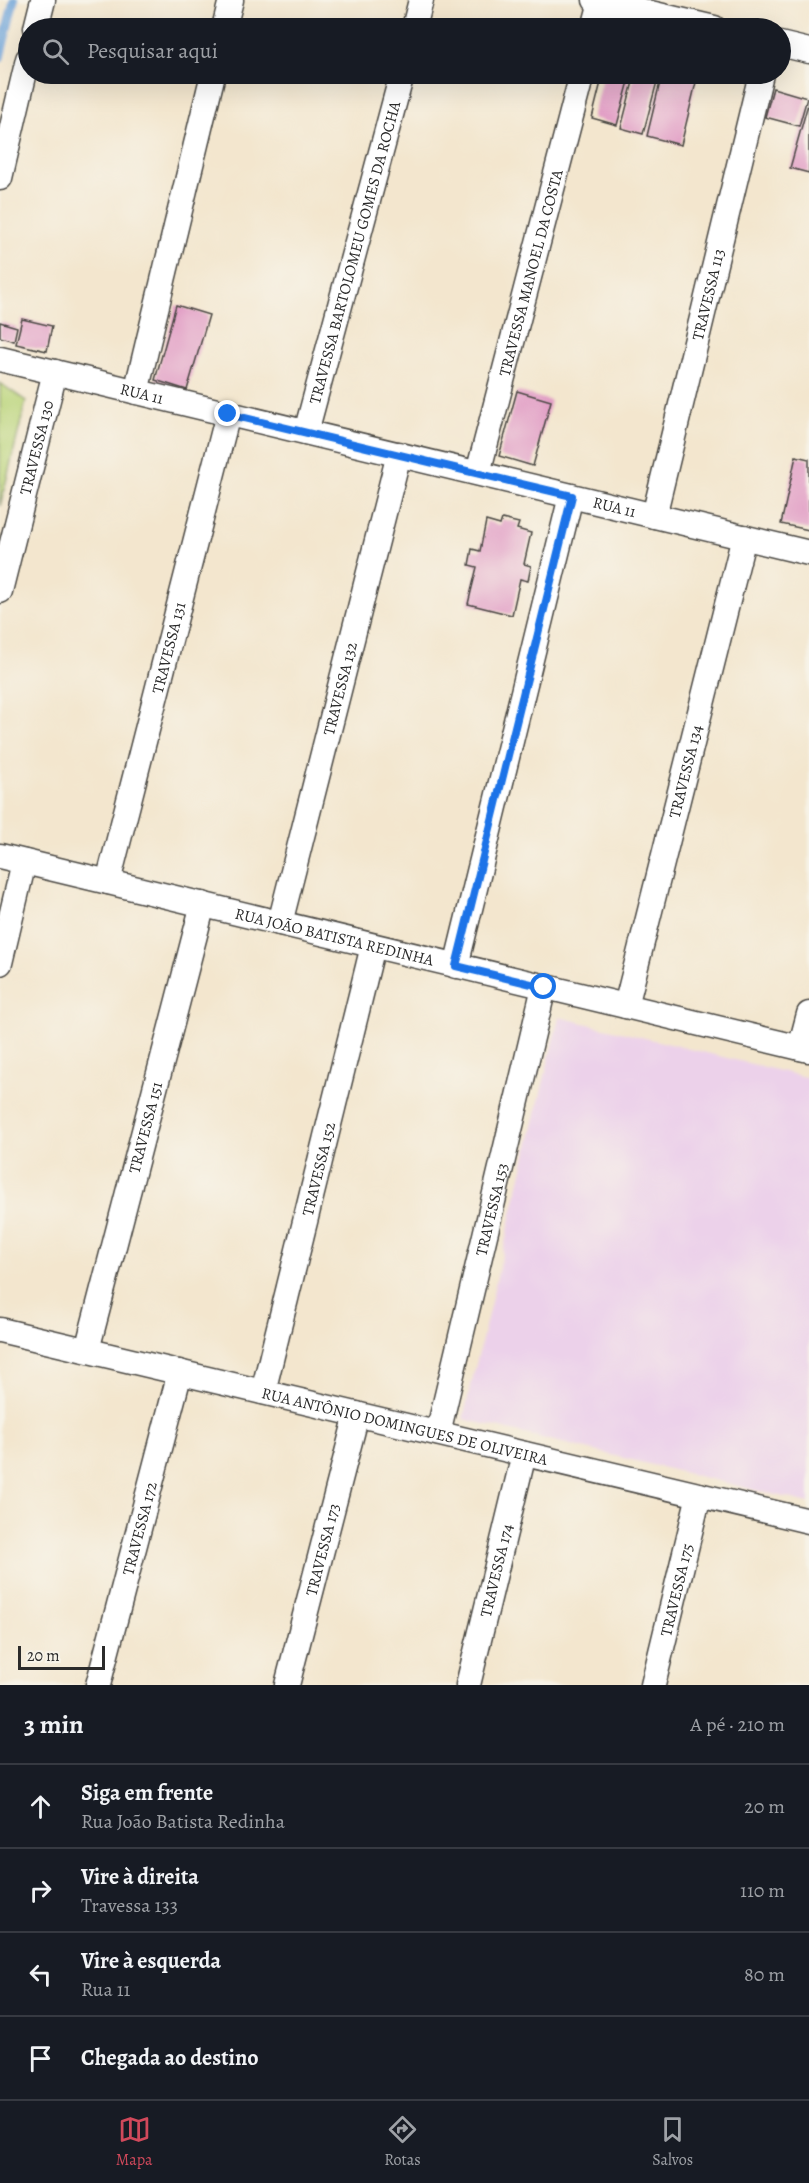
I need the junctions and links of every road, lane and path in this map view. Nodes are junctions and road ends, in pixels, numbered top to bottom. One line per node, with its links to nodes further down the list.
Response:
1 (43, 0): 5 (street)
2 (231, 0): 6 (street)
3 (421, 0): 7 (street)
4 (598, 1): 8 (street); 9 (street)
5 (38, 18)
6 (226, 18)
7 (416, 18)
8 (595, 18)
9 (671, 18)
10 (791, 47): 11 (street)
11 (809, 51)
12 (22, 84): 17 (street)
13 (211, 84): 20 (street)
14 (399, 84): 22 (street, TRAVESSA BARTOLOMEU GOMES DA ROCHA)
15 (579, 84): 24 (street, TRAVESSA MANOEL DA COSTA)
16 (759, 84): 26 (street, TRAVESSA 113)
17 (0, 178)
18 (0, 359): 19 (street, RUA 11)
19 (55, 372): 20 (street, RUA 11); 29 (street, TRAVESSA 130)
20 (136, 392): 21 (street, RUA 11)
21 (228, 414): 22 (street, RUA 11); 32 (street, TRAVESSA 131)
22 (306, 432): 23 (street, RUA 11)
23 (399, 454): 24 (street, RUA 11); 34 (street, TRAVESSA 132)
24 (478, 473): 25 (street, RUA 11)
25 (572, 496): 26 (street, RUA 11); 37 (street)
26 (654, 516): 27 (street, RUA 11)
27 (744, 537): 28 (street, RUA 11); 39 (street, TRAVESSA 134)
28 (809, 553)
29 (0, 591)
30 (0, 856): 31 (street, RUA JOÃO BATISTA REDINHA)
31 (24, 862): 32 (street, RUA JOÃO BATISTA REDINHA); 36 (street)
32 (108, 882): 33 (street, RUA JOÃO BATISTA REDINHA)
33 (203, 904): 34 (street, RUA JOÃO BATISTA REDINHA); 43 (street, TRAVESSA 151)
34 (280, 923): 35 (street, RUA JOÃO BATISTA REDINHA)
35 (374, 946): 37 (street, RUA JOÃO BATISTA REDINHA); 45 (street, TRAVESSA 152)
36 (0, 963)
37 (456, 966): 38 (street, RUA JOÃO BATISTA REDINHA)
38 (544, 987): 39 (street, RUA JOÃO BATISTA REDINHA); 47 (street, TRAVESSA 153)
39 (626, 1006): 41 (street, RUA JOÃO BATISTA REDINHA)
40 (809, 1014): 41 (street)
41 (805, 1049)
42 (1, 1336): 43 (street, RUA ANTÔNIO DOMINGUES DE OLIVEIRA)
43 (87, 1350): 44 (street, RUA ANTÔNIO DOMINGUES DE OLIVEIRA)
44 (180, 1372): 45 (street, RUA ANTÔNIO DOMINGUES DE OLIVEIRA); 51 (street, TRAVESSA 172)
45 (263, 1392): 46 (street, RUA ANTÔNIO DOMINGUES DE OLIVEIRA)
46 (357, 1414): 47 (street, RUA ANTÔNIO DOMINGUES DE OLIVEIRA); 52 (street, TRAVESSA 173)
47 (438, 1434): 48 (street, RUA ANTÔNIO DOMINGUES DE OLIVEIRA)
48 (524, 1454): 49 (street, RUA ANTÔNIO DOMINGUES DE OLIVEIRA); 53 (street, TRAVESSA 174)
49 (699, 1495): 50 (street, RUA ANTÔNIO DOMINGUES DE OLIVEIRA); 54 (street, TRAVESSA 175)
50 (809, 1521)
51 (98, 1685)
52 (287, 1685)
53 (468, 1685)
54 (653, 1685)

